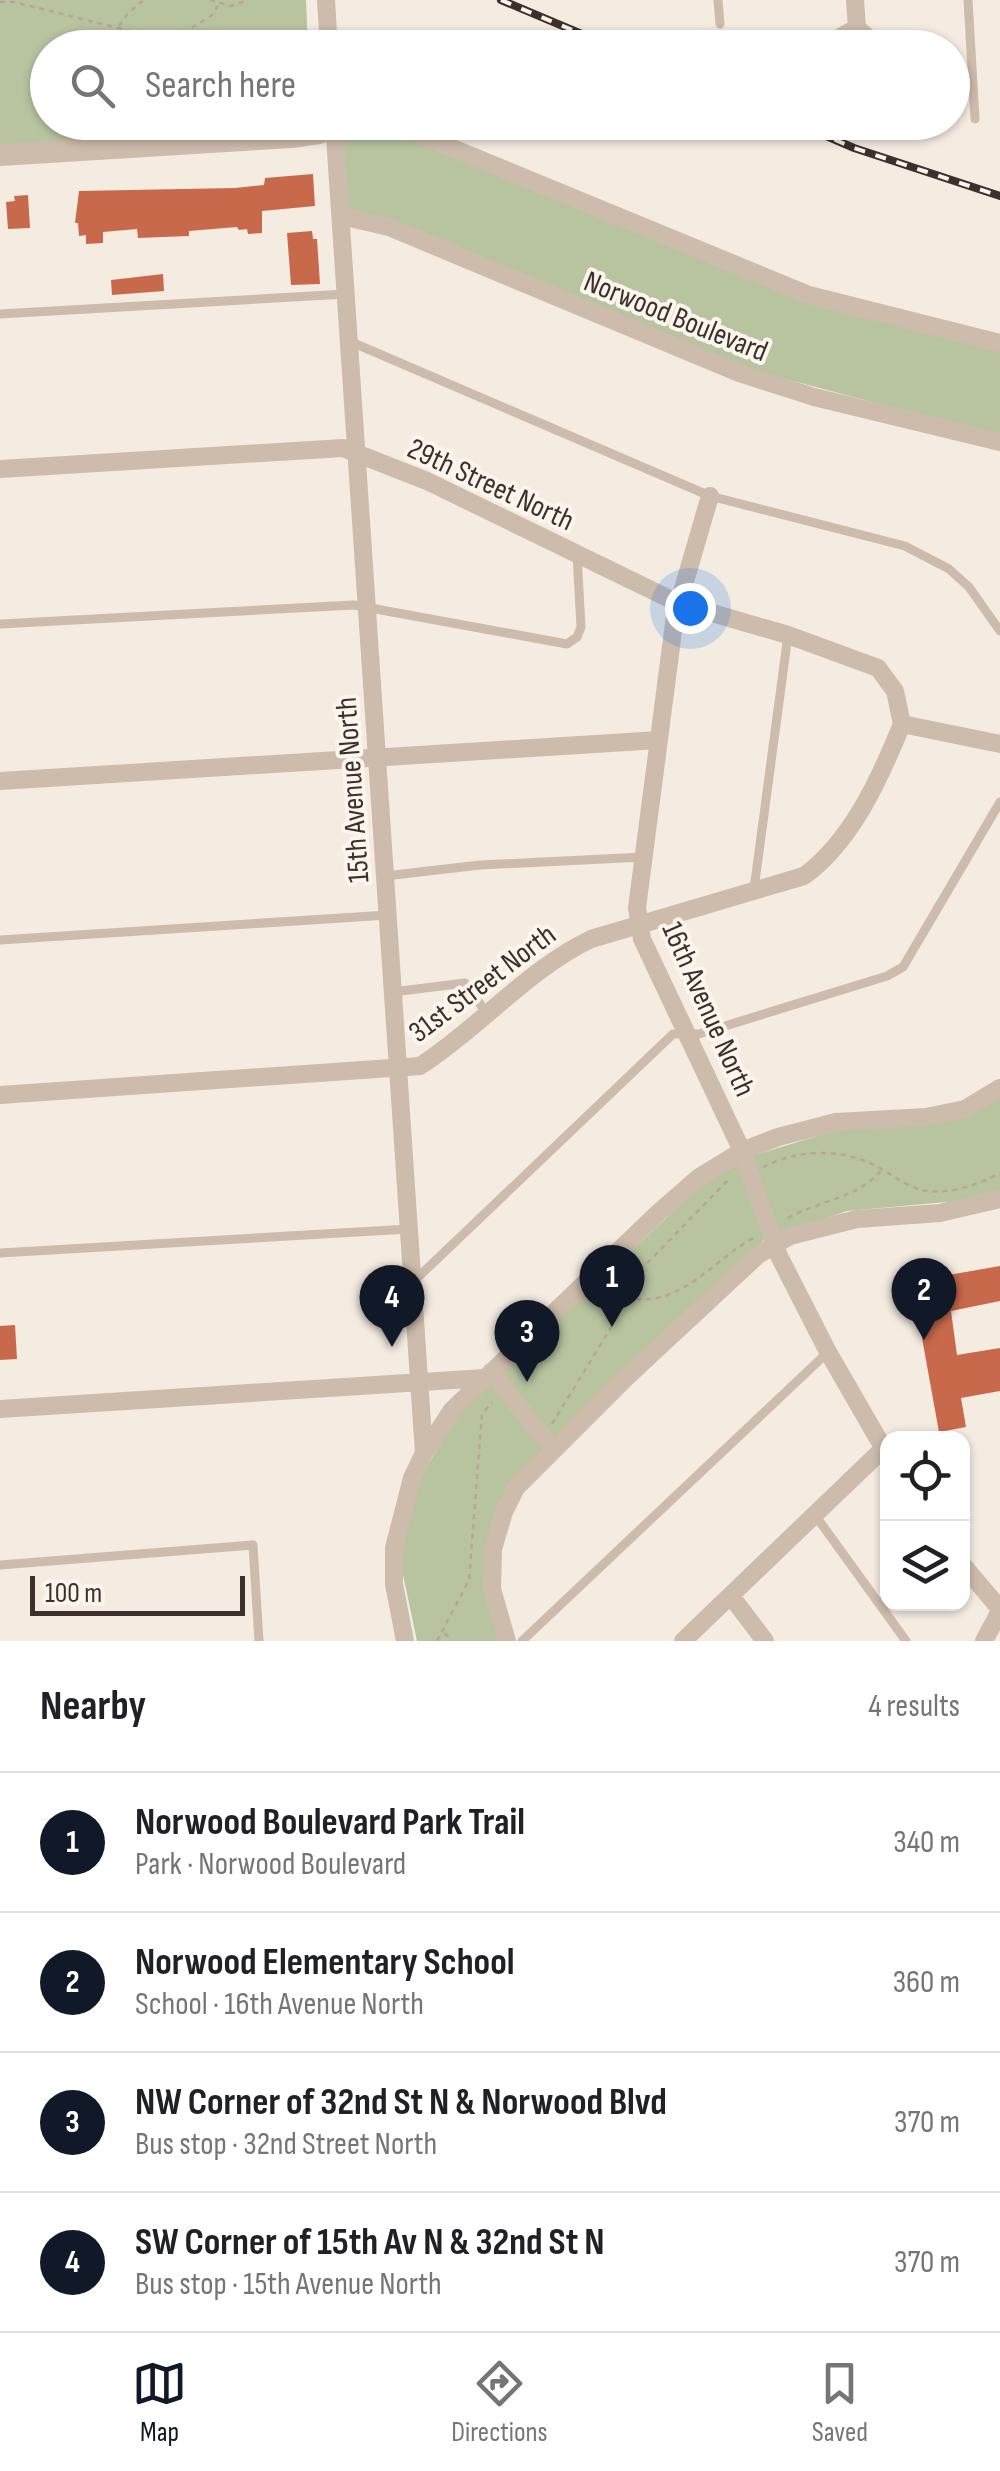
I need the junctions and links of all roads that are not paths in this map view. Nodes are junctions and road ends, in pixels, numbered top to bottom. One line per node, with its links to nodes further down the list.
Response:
1 (326, 0): 7 (street)
2 (718, 0): 5 (lane)
3 (854, 0): 6 (street)
4 (968, 0): 10 (lane)
5 (720, 24)
6 (856, 28): 8 (street); 9 (street)
7 (328, 30)
8 (852, 30)
9 (858, 30)
10 (970, 30)
11 (970, 34): 12 (lane)
12 (975, 119)
13 (152, 140): 16 (street)
14 (336, 140): 17 (street, 15th Avenue North)
15 (433, 140): 21 (street)
16 (0, 155)
17 (340, 216): 18 (street, 15th Avenue North); 22 (street, Norwood Boulevard)
18 (346, 294): 19 (lane); 20 (street, 15th Avenue North)
19 (0, 314)
20 (349, 341): 23 (street, 15th Avenue North); 25 (lane)
21 (1000, 343)
22 (1000, 442)
23 (356, 452): 24 (street, 29th Street North); 26 (street, 29th Street North); 28 (street, 15th Avenue North)
24 (0, 469)
25 (710, 496): 27 (street, 16th Avenue North); 30 (lane)
26 (577, 556): 27 (street, 29th Street North); 28 (lane)
27 (678, 603): 31 (street, 29th Street North); 33 (street, 16th Avenue North)
28 (367, 610): 29 (lane); 35 (street, 15th Avenue North)
29 (0, 624)
30 (1000, 632)
31 (788, 636): 32 (street, 29th Street North); 40 (lane)
32 (902, 724): 34 (street); 40 (street, 31st Street North)
33 (659, 740): 35 (street); 38 (street, 16th Avenue North)
34 (1000, 744)
35 (377, 758): 36 (street); 39 (street, 15th Avenue North)
36 (0, 781)
37 (1000, 802): 46 (lane)
38 (644, 857): 39 (lane); 42 (street, 16th Avenue North)
39 (385, 876): 41 (street, 15th Avenue North)
40 (754, 889): 42 (street, 31st Street North)
41 (388, 916): 43 (lane); 44 (street, 15th Avenue North)
42 (640, 925): 45 (street, 31st Street North); 46 (street, 16th Avenue North)
43 (0, 940)
44 (393, 992): 45 (lane); 47 (street, 15th Avenue North)
45 (488, 1015): 47 (street, 31st Street North)
46 (687, 1034): 50 (street, 16th Avenue North); 55 (lane)
47 (398, 1070): 49 (street, 31st Street North); 52 (street, 15th Avenue North)
48 (1000, 1088): 50 (street)
49 (0, 1095)
50 (751, 1162): 53 (street, 16th Avenue North); 57 (street)
51 (1000, 1199): 53 (street)
52 (409, 1229): 54 (lane); 55 (street, 15th Avenue North)
53 (774, 1236): 56 (street, 16th Avenue North); 61 (street)
54 (0, 1252)
55 (413, 1282): 58 (street, 15th Avenue North)
56 (828, 1352): 60 (street, 16th Avenue North); 72 (lane)
57 (488, 1375): 58 (street); 61 (street); 62 (street)
58 (420, 1381): 59 (street); 62 (street, 15th Avenue North)
59 (0, 1409)
60 (880, 1444)
61 (553, 1449): 71 (street)
62 (424, 1453): 70 (street)
63 (880, 1457): 64 (street)
64 (815, 1515): 67 (street); 75 (lane)
65 (0, 1565): 69 (lane)
66 (970, 1574): 68 (street)
67 (731, 1596): 73 (street); 74 (street)
68 (1000, 1610): 76 (street)
69 (259, 1641)
70 (406, 1641)
71 (507, 1641)
72 (522, 1641)
73 (683, 1641)
74 (765, 1641)
75 (906, 1641)
76 (984, 1641)

